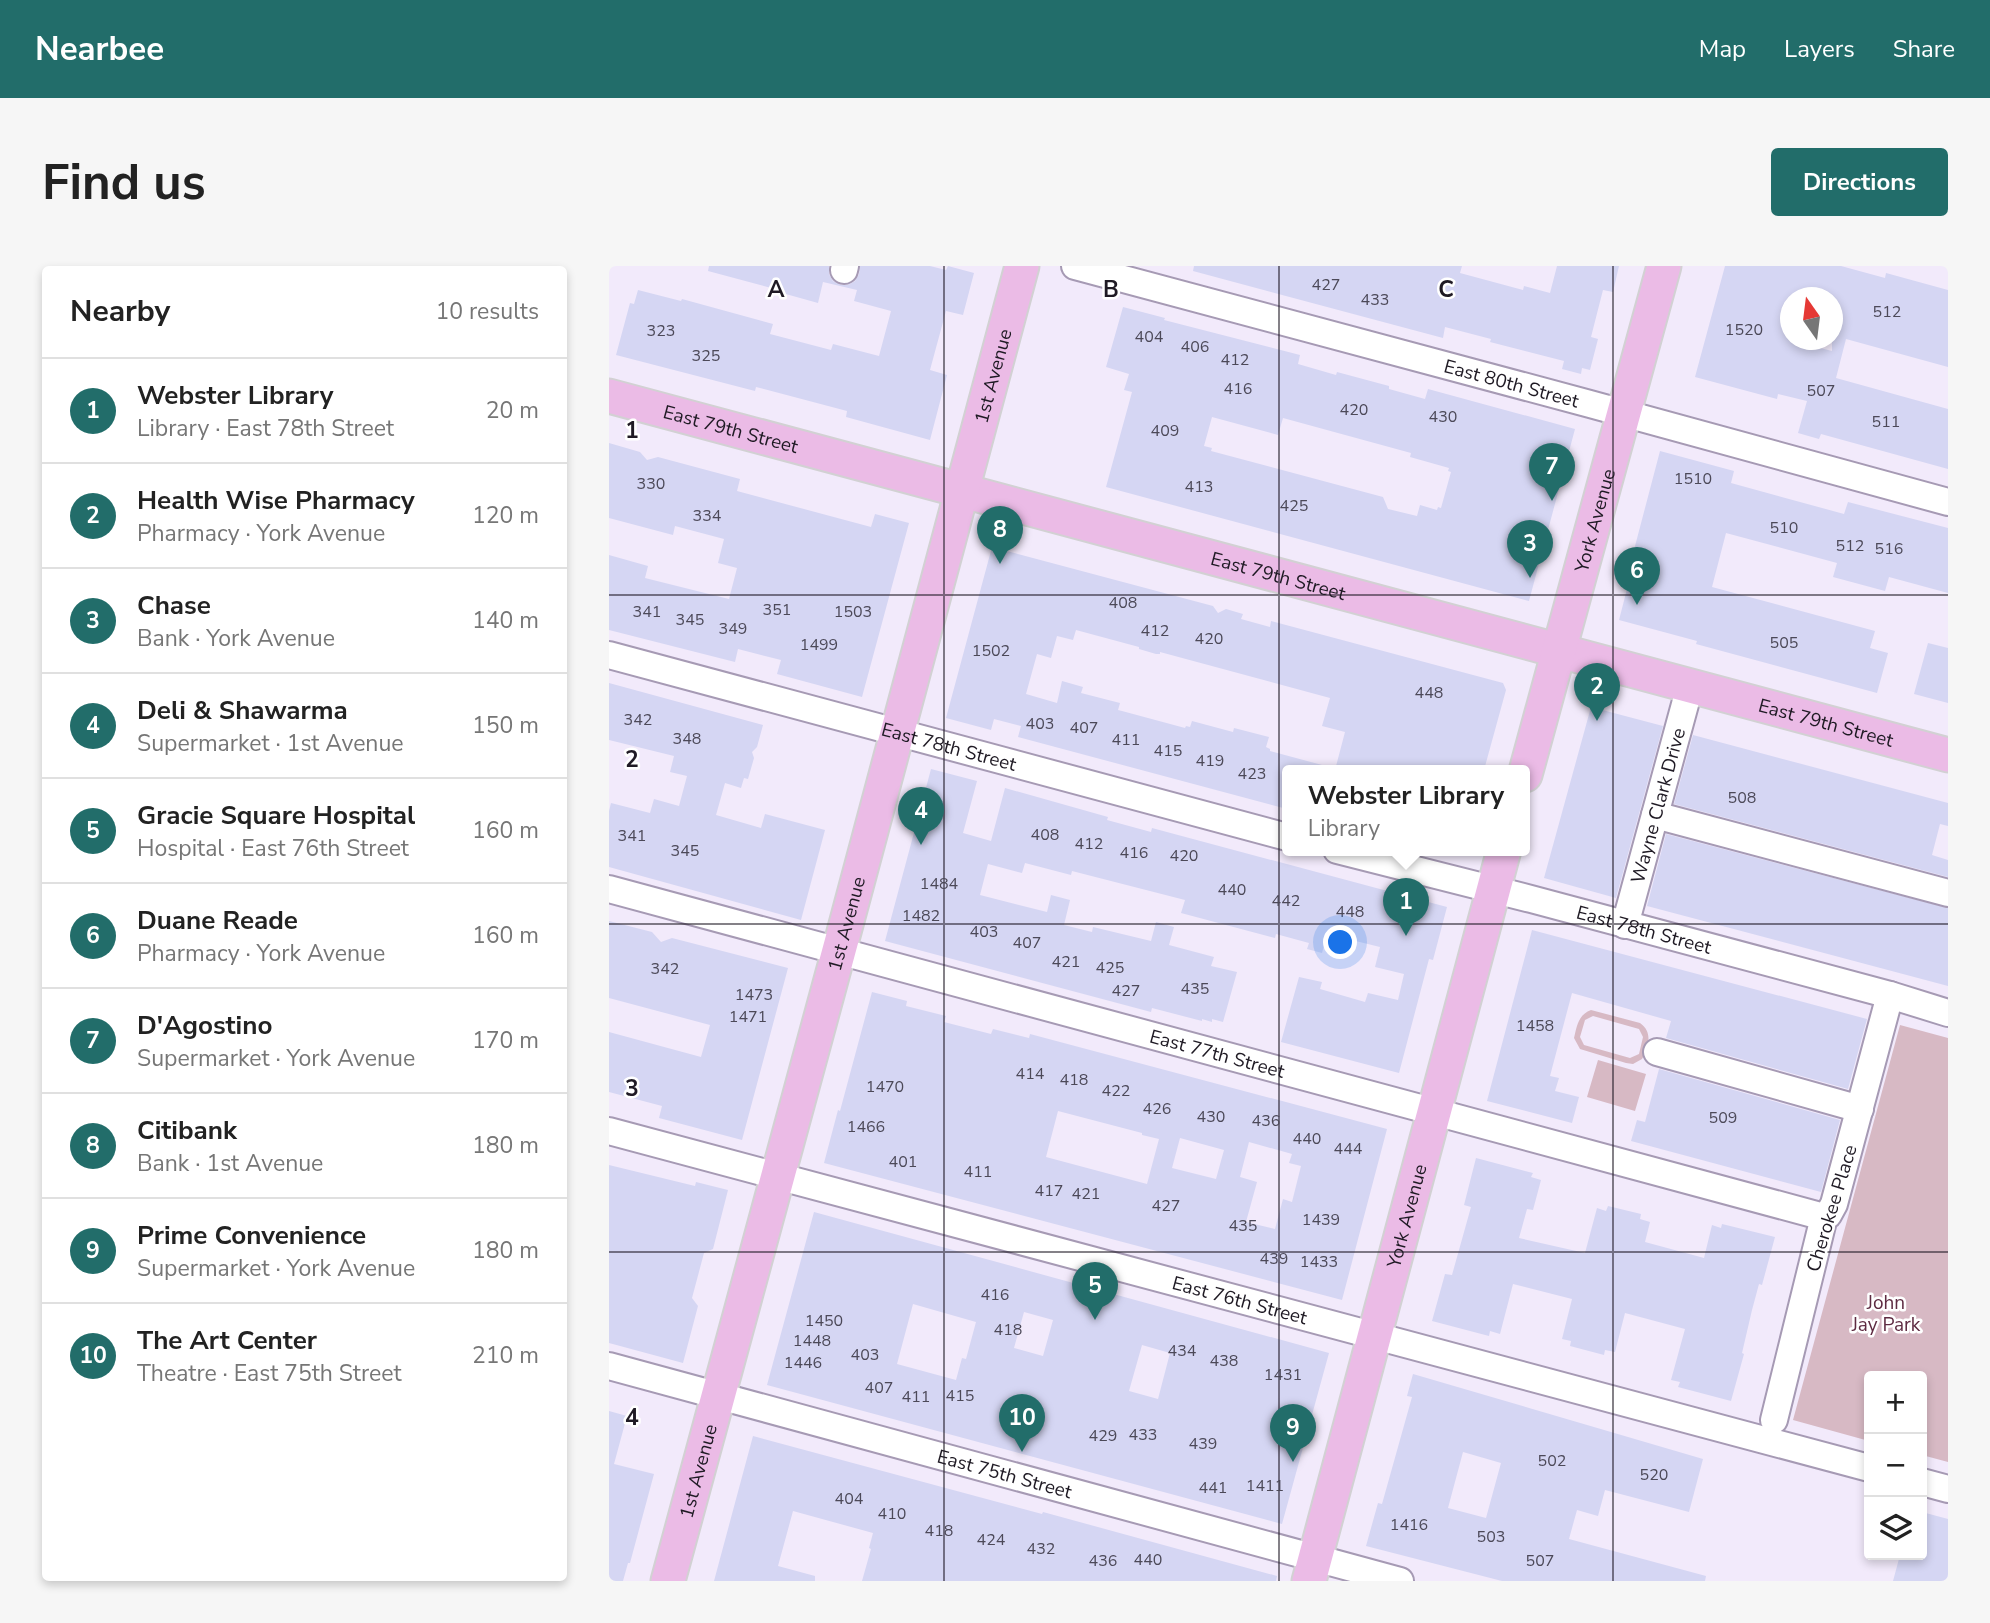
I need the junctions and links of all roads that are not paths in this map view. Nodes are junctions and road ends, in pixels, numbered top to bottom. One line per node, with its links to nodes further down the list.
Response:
1 (1022, 266): 6 (main road, 1st Avenue)
2 (1075, 266): 5 (street, East 80th Street)
3 (1664, 266): 5 (main road, York Avenue)
4 (609, 396): 6 (main road, East 79th Street)
5 (1625, 413): 7 (street, East 80th Street); 8 (main road, York Avenue)
6 (962, 491): 8 (main road, East 79th Street); 11 (main road, 1st Avenue)
7 (1948, 502)
8 (1559, 651): 10 (main road, East 79th Street); 13 (main road, York Avenue)
9 (609, 655): 11 (street, East 78th Street)
10 (1690, 686): 12 (main road, East 79th Street); 14 (street, Wayne Clark Drive)
11 (898, 733): 15 (street, East 78th Street); 22 (main road, 1st Avenue)
12 (1948, 755)
13 (1528, 765)
14 (1655, 815): 20 (street); 21 (street, Wayne Clark Drive)
15 (1282, 836)
16 (1360, 856): 19 (street, East 78th Street)
17 (1502, 856): 19 (main road, York Avenue)
18 (609, 889): 22 (street, East 77th Street)
19 (1493, 891): 21 (street, East 78th Street); 27 (main road, York Avenue)
20 (1948, 893)
21 (1625, 925): 23 (street, East 78th Street)
22 (839, 951): 27 (street, East 77th Street); 29 (main road, 1st Avenue)
23 (1890, 995): 24 (street, East 78th Street); 26 (street, Cherokee Place)
24 (1948, 1013)
25 (1657, 1052): 26 (street)
26 (1860, 1109): 30 (street, Cherokee Place)
27 (1433, 1111): 30 (street, East 77th Street); 31 (main road, York Avenue)
28 (609, 1131): 29 (street, East 76th Street)
29 (777, 1176): 31 (street, East 76th Street); 33 (main road, 1st Avenue)
30 (1824, 1217): 34 (street, Cherokee Place)
31 (1374, 1334): 35 (street, East 76th Street); 38 (main road, York Avenue)
32 (609, 1366): 33 (street, East 75th Street)
33 (718, 1395): 38 (street, East 75th Street); 39 (main road, 1st Avenue)
34 (1774, 1420)
35 (1864, 1467)
36 (1927, 1483): 37 (street)
37 (1948, 1489)
38 (1312, 1570): 40 (street, East 75th Street)
39 (668, 1581)
40 (1400, 1581)

